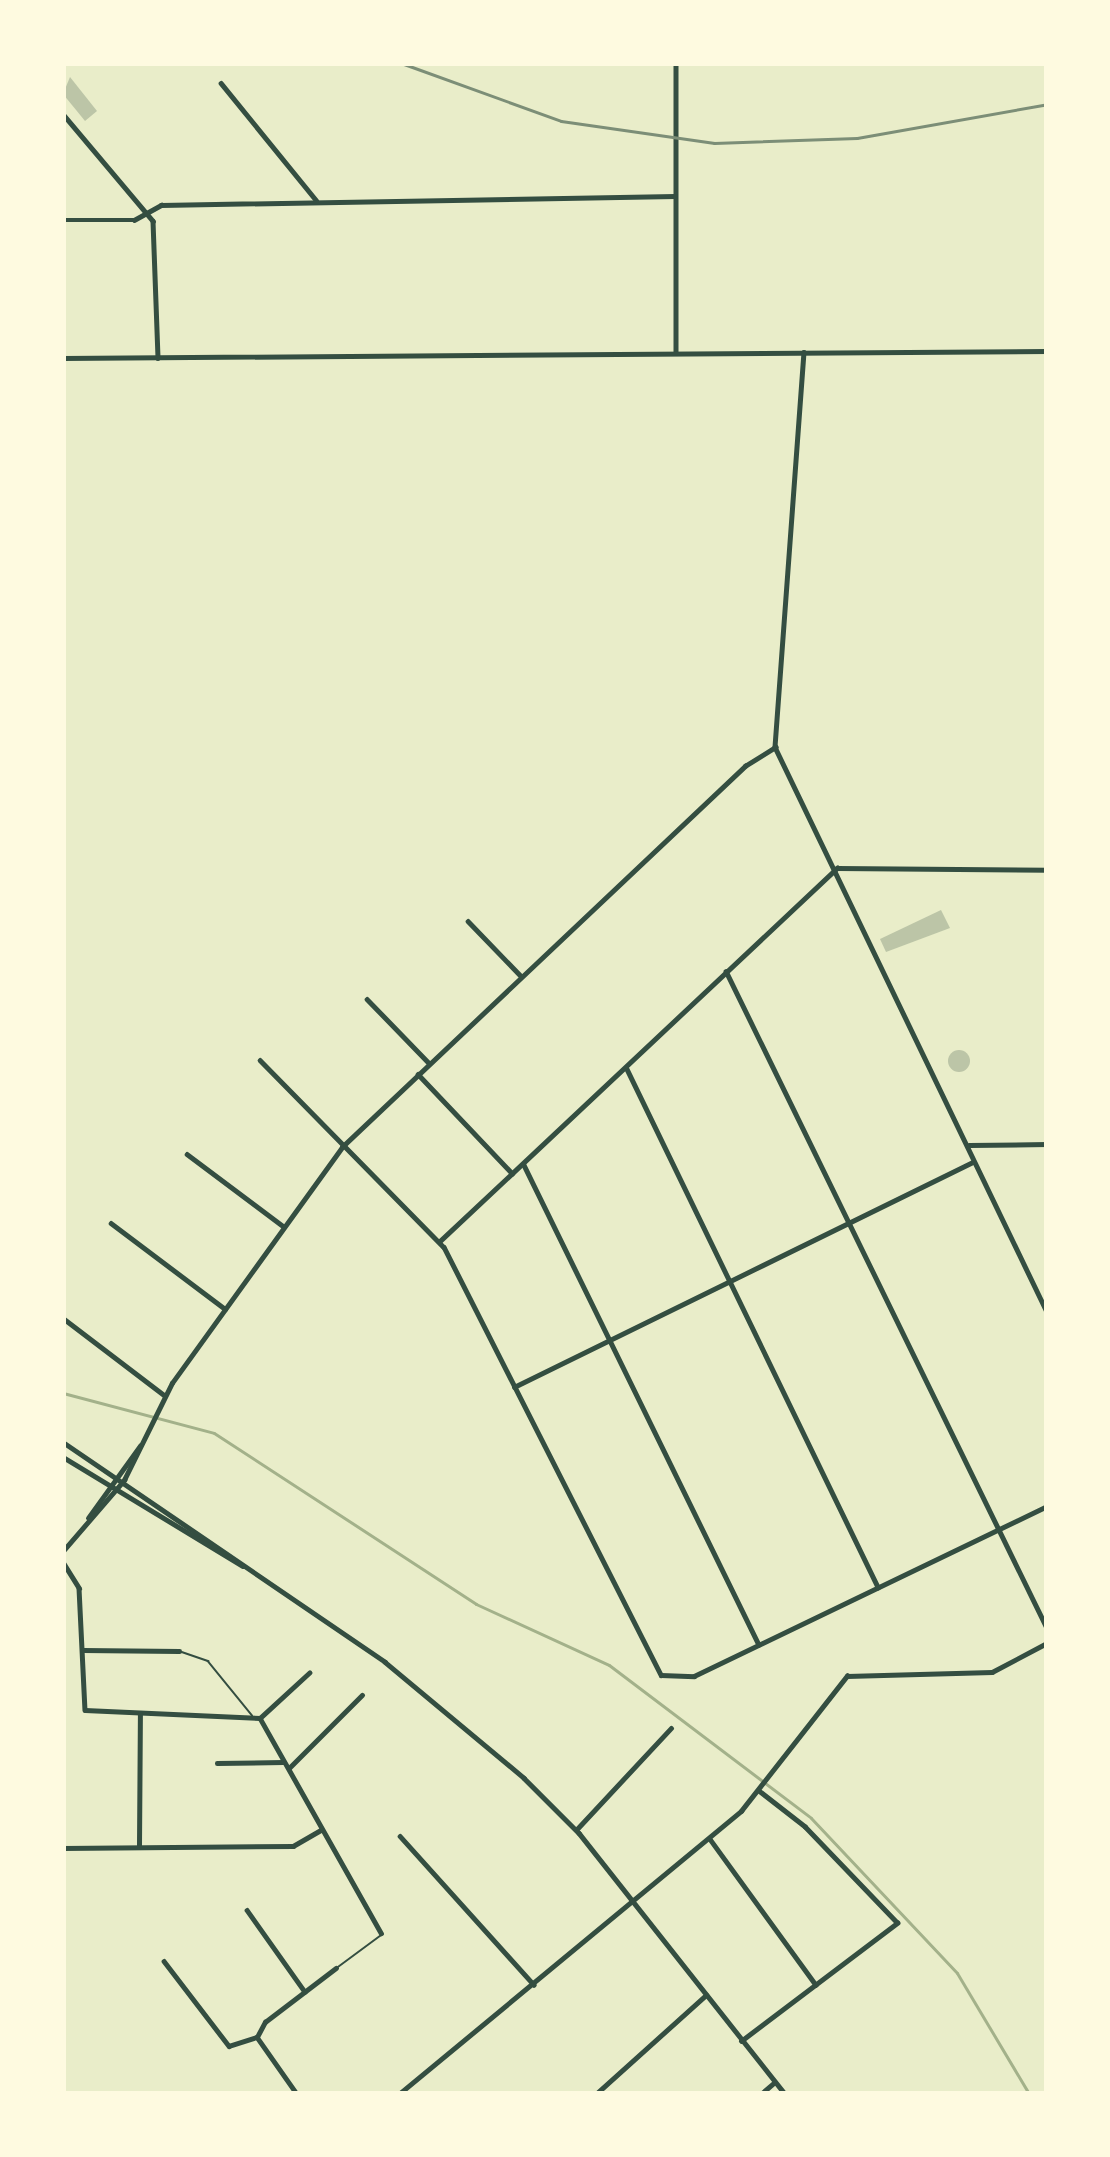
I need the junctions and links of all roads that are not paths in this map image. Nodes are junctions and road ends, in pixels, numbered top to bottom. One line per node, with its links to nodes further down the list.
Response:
1 (676, 63): 4 (street)
2 (221, 82): 5 (street)
3 (63, 114): 6 (street)
4 (675, 196): 5 (street); 10 (street)
5 (316, 200): 6 (street)
6 (146, 212): 7 (street); 12 (street)
7 (63, 220)
8 (1047, 350): 9 (street)
9 (804, 352): 10 (street); 13 (street)
10 (676, 353): 12 (street)
11 (63, 358): 12 (street)
12 (158, 358)
13 (775, 747): 15 (street); 18 (street)
14 (1047, 870): 15 (street)
15 (831, 872): 17 (street); 25 (street)
16 (468, 922): 18 (street)
17 (726, 970): 22 (street); 31 (street)
18 (521, 976): 21 (street)
19 (367, 999): 21 (street)
20 (260, 1060): 26 (street)
21 (429, 1063): 23 (street)
22 (626, 1067): 29 (street); 35 (street)
23 (418, 1074): 26 (street); 30 (street)
24 (1047, 1144): 25 (street)
25 (964, 1145): 28 (street)
26 (342, 1147): 33 (street); 34 (street)
27 (187, 1154): 33 (street)
28 (973, 1162): 31 (street); 37 (street)
29 (523, 1164): 30 (street); 39 (street)
30 (512, 1173): 34 (street)
31 (849, 1222): 35 (street); 51 (street)
32 (111, 1223): 36 (street)
33 (284, 1226): 36 (street)
34 (440, 1241): 40 (street)
35 (730, 1281): 39 (street); 55 (street)
36 (225, 1309): 41 (street)
37 (1047, 1312)
38 (63, 1318): 41 (street)
39 (610, 1340): 40 (street); 58 (street)
40 (514, 1387): 58 (street)
41 (164, 1395): 43 (street)
42 (63, 1442): 45 (street)
43 (143, 1444): 45 (street); 46 (street)
44 (63, 1457): 47 (street)
45 (114, 1474): 46 (street); 47 (street)
46 (124, 1480): 48 (street); 54 (street)
47 (106, 1485): 48 (street); 50 (street)
48 (116, 1492): 50 (street); 54 (street)
49 (1047, 1506): 51 (street)
50 (88, 1519): 52 (street)
51 (998, 1529): 55 (street); 56 (street)
52 (63, 1551)
53 (63, 1562): 59 (street)
54 (248, 1569): 71 (street)
55 (878, 1588): 58 (street)
56 (1047, 1628)
57 (1047, 1643): 69 (street)
58 (759, 1645)
59 (82, 1650): 60 (street); 63 (street)
60 (179, 1651): 64 (lane)
61 (309, 1672): 65 (street)
62 (362, 1695): 68 (street)
63 (140, 1714): 64 (street); 74 (street)
64 (252, 1715): 65 (street)
65 (261, 1720): 68 (street)
66 (671, 1728): 71 (street)
67 (217, 1763): 68 (street)
68 (287, 1765): 70 (street)
69 (761, 1790): 73 (street); 81 (street)
70 (321, 1830): 74 (street); 78 (street)
71 (576, 1830): 76 (street)
72 (400, 1836): 82 (street)
73 (709, 1838): 76 (street); 81 (street)
74 (139, 1846): 75 (street)
75 (63, 1848)
76 (633, 1899): 82 (street); 84 (street)
77 (247, 1910): 83 (street)
78 (381, 1933): 80 (lane)
79 (164, 1961): 85 (street)
80 (336, 1968): 83 (street)
81 (816, 1984): 86 (street)
82 (534, 1985): 89 (street)
83 (305, 1992): 85 (street)
84 (706, 1995): 86 (street); 90 (street)
85 (257, 2037): 88 (street)
86 (741, 2041): 87 (street)
87 (775, 2082): 91 (street); 92 (street)
88 (297, 2094)
89 (398, 2094)
90 (596, 2094)
91 (761, 2094)
92 (784, 2094)

